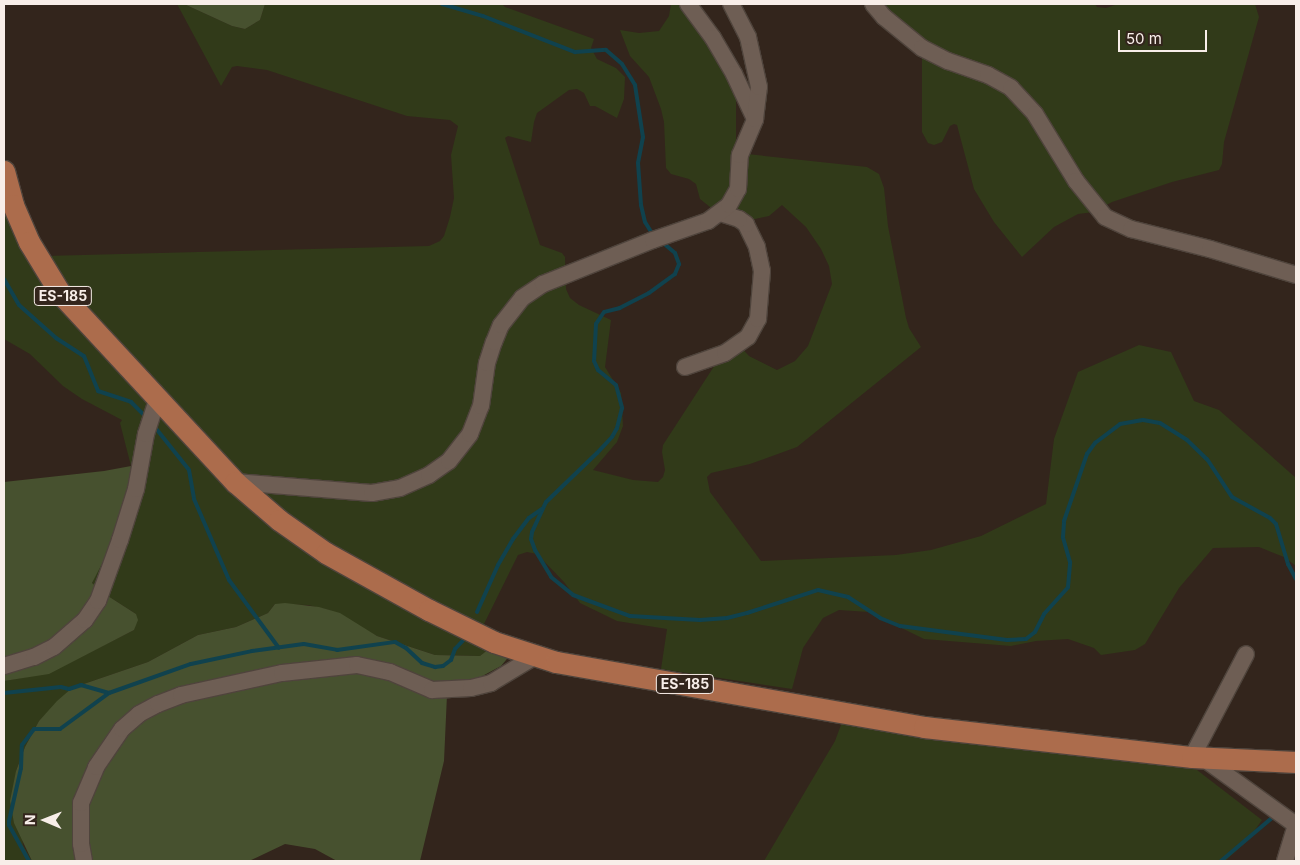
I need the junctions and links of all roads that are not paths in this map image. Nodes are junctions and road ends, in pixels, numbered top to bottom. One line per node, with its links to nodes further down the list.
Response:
1 (688, 4): 4 (street)
2 (731, 4): 4 (street)
3 (874, 4): 7 (street)
4 (755, 118): 6 (street)
5 (4, 171): 9 (main road, ES-185)
6 (720, 213): 8 (street); 10 (street)
7 (1296, 275)
8 (685, 367)
9 (158, 397): 10 (main road, ES-185); 13 (street)
10 (235, 482): 12 (main road, ES-185)
11 (1246, 654): 14 (street)
12 (534, 657): 14 (main road, ES-185); 17 (street)
13 (4, 666)
14 (1198, 757): 15 (main road, ES-185); 16 (street)
15 (1296, 762)
16 (1296, 825): 18 (street)
17 (84, 861)
18 (1284, 861)

